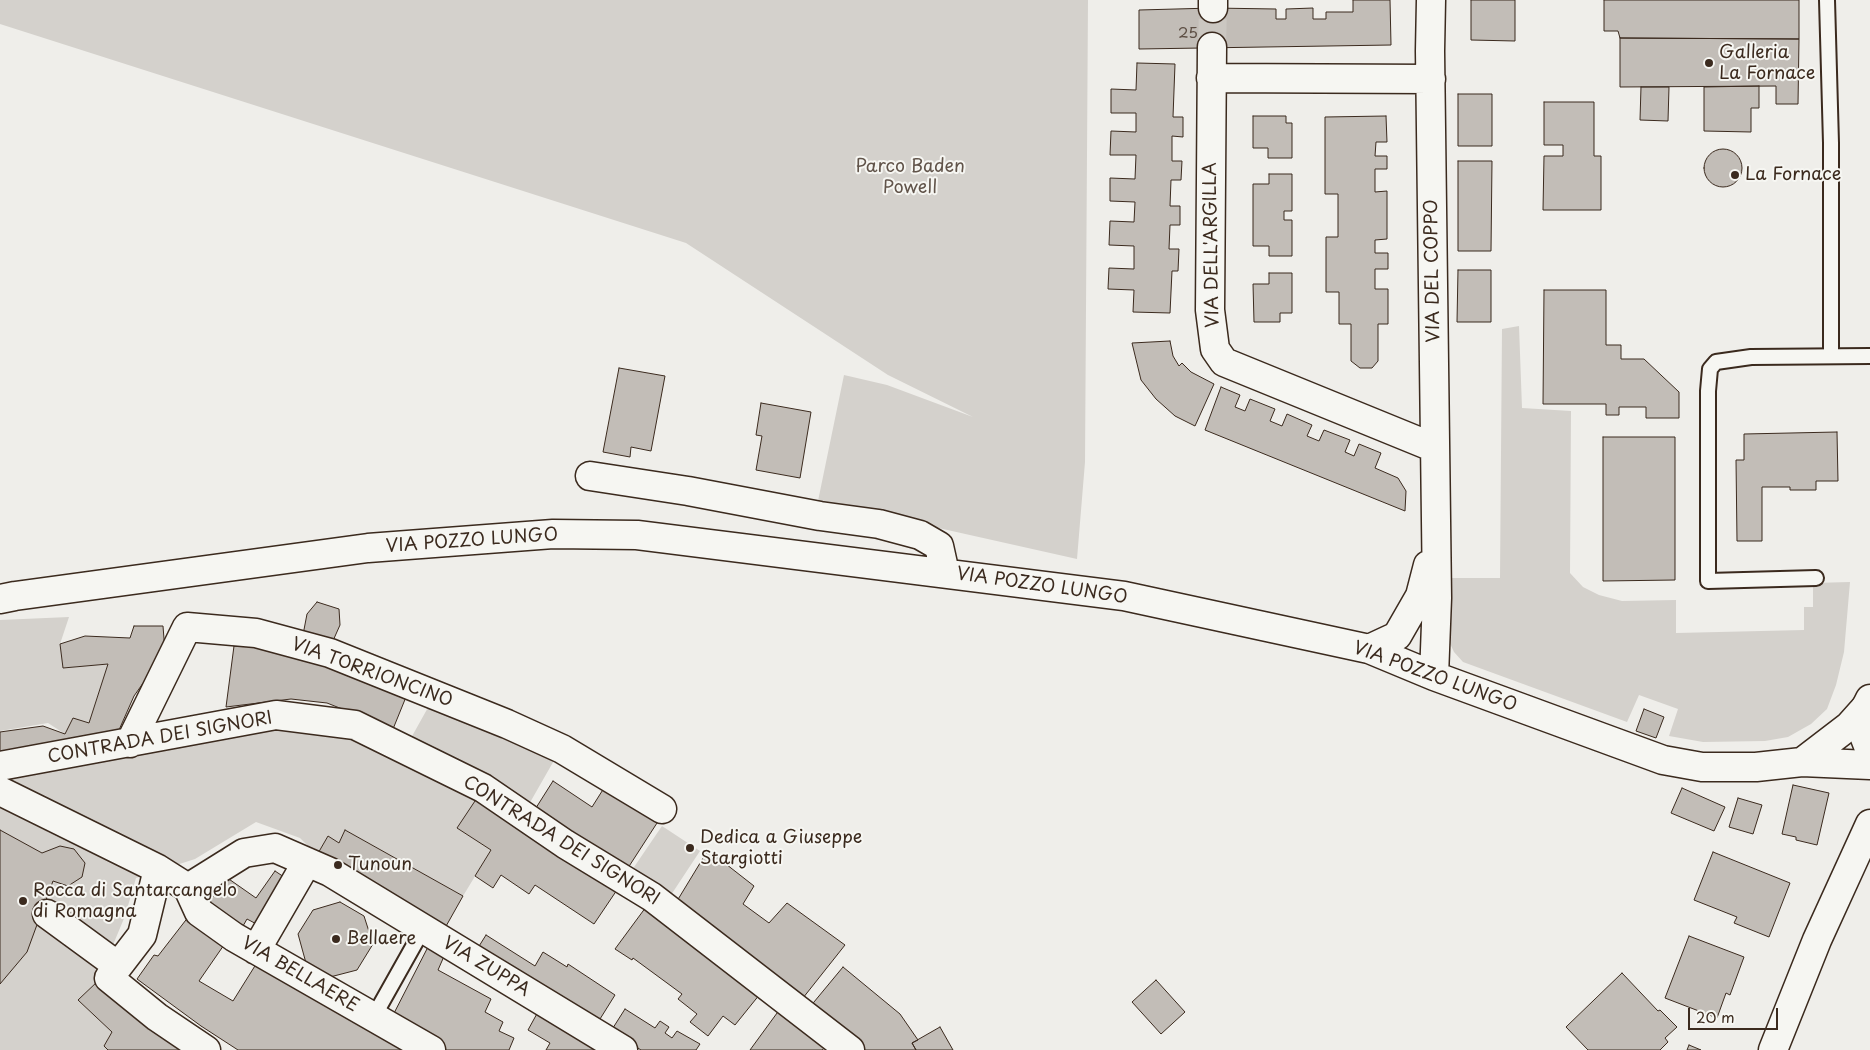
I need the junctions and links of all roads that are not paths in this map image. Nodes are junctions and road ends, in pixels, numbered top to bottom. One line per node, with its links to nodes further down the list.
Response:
1 (1431, 0): 5 (street, VIA DEL COPPO)
2 (1827, 0): 6 (lane)
3 (1212, 48): 4 (street, VIA DELL'ARGILLA)
4 (1211, 78): 5 (street); 8 (street, VIA DELL'ARGILLA)
5 (1431, 80): 8 (street, VIA DEL COPPO)
6 (1831, 356): 7 (lane); 12 (lane)
7 (1870, 356)
8 (1435, 448): 10 (street, VIA DEL COPPO)
9 (590, 476): 11 (street, VIA POZZO LUNGO)
10 (1435, 542): 14 (street, VIA DEL COPPO); 15 (street, VIA DEL COPPO)
11 (945, 573): 13 (street, VIA POZZO LUNGO); 14 (street, VIA POZZO LUNGO)
12 (1816, 578)
13 (0, 599)
14 (1368, 649): 15 (street, VIA POZZO LUNGO)
15 (1434, 676): 19 (street, VIA POZZO LUNGO)
16 (1868, 703): 18 (street); 19 (street)
17 (130, 743): 21 (street, CONTRADA DEI SIGNORI); 23 (street, VIA TORRIONCINO); 36 (street, CONTRADA DEI SIGNORI)
18 (1870, 751)
19 (1802, 762): 20 (street, VIA POZZO LUNGO)
20 (1870, 765)
21 (0, 766)
22 (0, 791): 26 (street)
23 (662, 809)
24 (1870, 824): 37 (street)
25 (307, 862): 27 (street, VIA ZUPPA); 29 (street, VIA ZUPPA); 30 (street)
26 (158, 870): 27 (street); 31 (street)
27 (188, 888): 30 (street, VIA BELLAERE)
28 (46, 914): 31 (street)
29 (423, 929): 32 (lane); 35 (street, VIA ZUPPA)
30 (256, 950): 32 (street, VIA BELLAERE)
31 (114, 972): 34 (street)
32 (373, 1018): 33 (street, VIA BELLAERE)
33 (426, 1049)
34 (206, 1050)
35 (623, 1050)
36 (850, 1050)
37 (1773, 1050)

